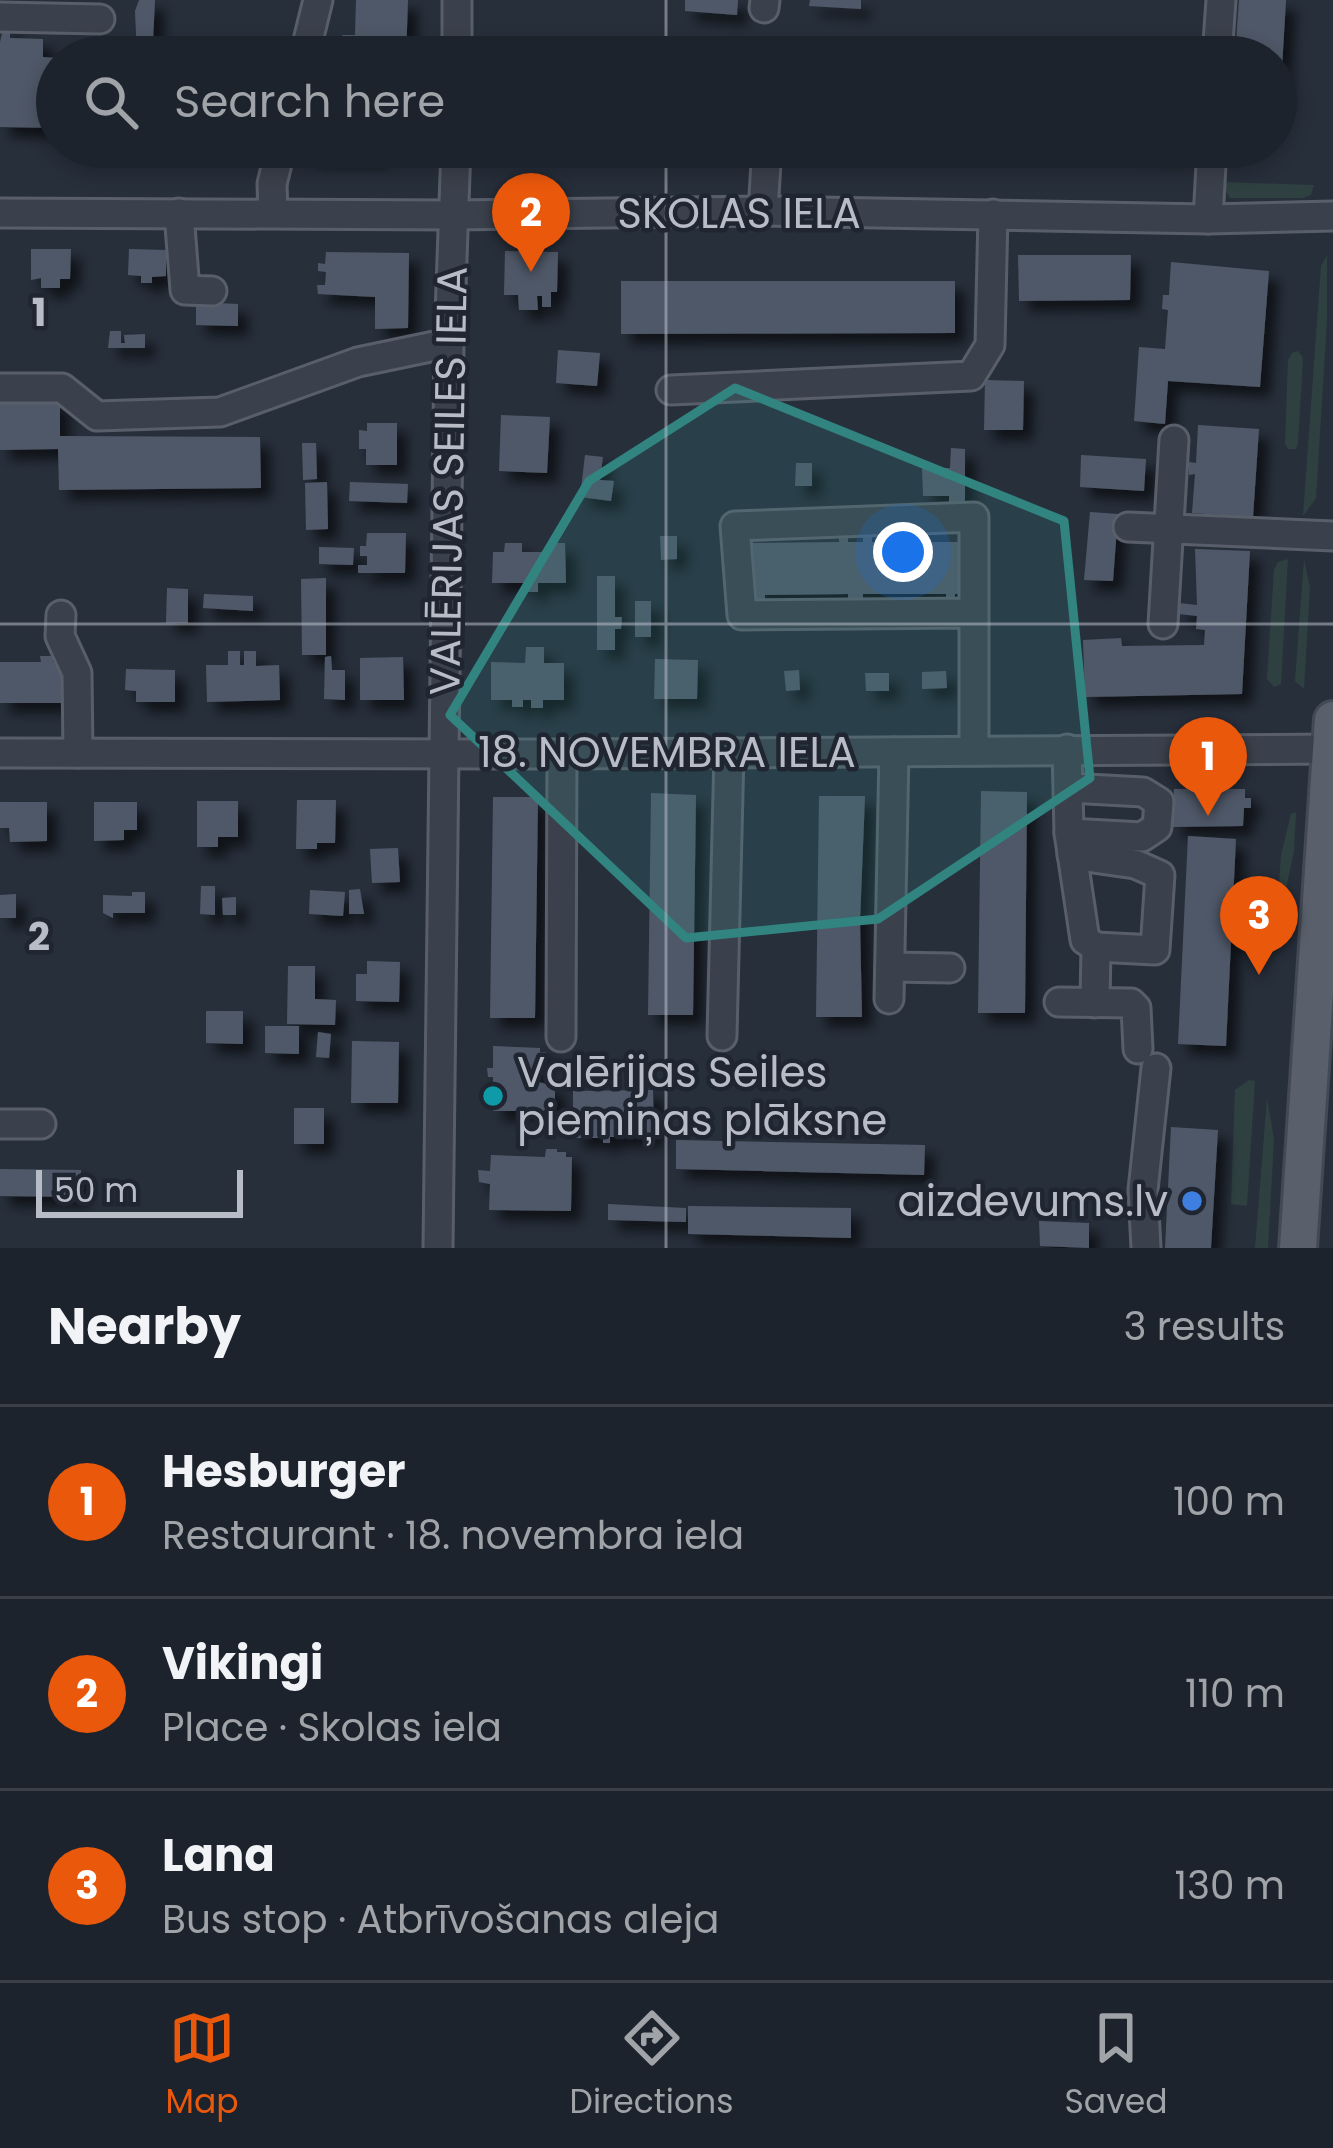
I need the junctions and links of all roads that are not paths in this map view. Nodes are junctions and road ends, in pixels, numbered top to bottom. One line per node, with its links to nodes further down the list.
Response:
1 (318, 0): 6 (street)
2 (458, 0): 7 (street)
3 (1221, 0): 8 (street)
4 (0, 17): 5 (street)
5 (100, 19)
6 (309, 36)
7 (457, 36)
8 (1218, 36)
9 (276, 168): 16 (street)
10 (455, 168): 18 (street, VALĒRIJAS SEILES IELA)
11 (766, 168): 13 (street)
12 (1211, 168): 20 (street)
13 (763, 211): 17 (street, SKOLAS IELA); 18 (street, SKOLAS IELA)
14 (0, 213): 15 (street, SKOLAS IELA)
15 (179, 213): 16 (street, SKOLAS IELA); 21 (street)
16 (273, 213): 18 (street, SKOLAS IELA)
17 (993, 214): 20 (street, SKOLAS IELA); 24 (street)
18 (454, 215): 22 (street, VALĒRIJAS SEILES IELA)
19 (1333, 216): 20 (street, SKOLAS IELA)
20 (1208, 219)
21 (212, 291)
22 (449, 343): 23 (street); 35 (street, VALĒRIJAS SEILES IELA)
23 (0, 388)
24 (671, 390)
25 (1174, 440): 27 (street)
26 (1127, 527): 27 (street)
27 (1168, 529): 28 (street); 31 (street)
28 (1333, 536)
29 (974, 613): 29 (street); 34 (street)
30 (61, 615): 38 (street)
31 (1163, 624)
32 (1332, 739): 33 (street, 18. NOVEMBRA IELA); 55 (main road)
33 (1067, 749): 34 (street, 18. NOVEMBRA IELA); 41 (street)
34 (974, 751): 36 (street, 18. NOVEMBRA IELA)
35 (444, 752): 38 (street, 18. NOVEMBRA IELA); 40 (street, 18. NOVEMBRA IELA); 53 (street, VALĒRIJAS SEILES IELA)
36 (894, 752): 39 (street, 18. NOVEMBRA IELA); 44 (street)
37 (0, 753): 38 (street, 18. NOVEMBRA IELA)
38 (78, 753)
39 (729, 753): 40 (street, 18. NOVEMBRA IELA); 50 (street)
40 (562, 754): 49 (street)
41 (1069, 788): 42 (street); 42 (street)
42 (1070, 844): 43 (street); 43 (street)
43 (1096, 947): 48 (street)
44 (890, 967): 45 (street); 46 (street)
45 (950, 968)
46 (889, 999)
47 (1059, 1002): 48 (street)
48 (1095, 1003): 54 (street)
49 (561, 1036)
50 (722, 1036)
51 (0, 1124): 52 (street)
52 (41, 1124)
53 (438, 1248)
54 (1146, 1248)
55 (1298, 1248)

